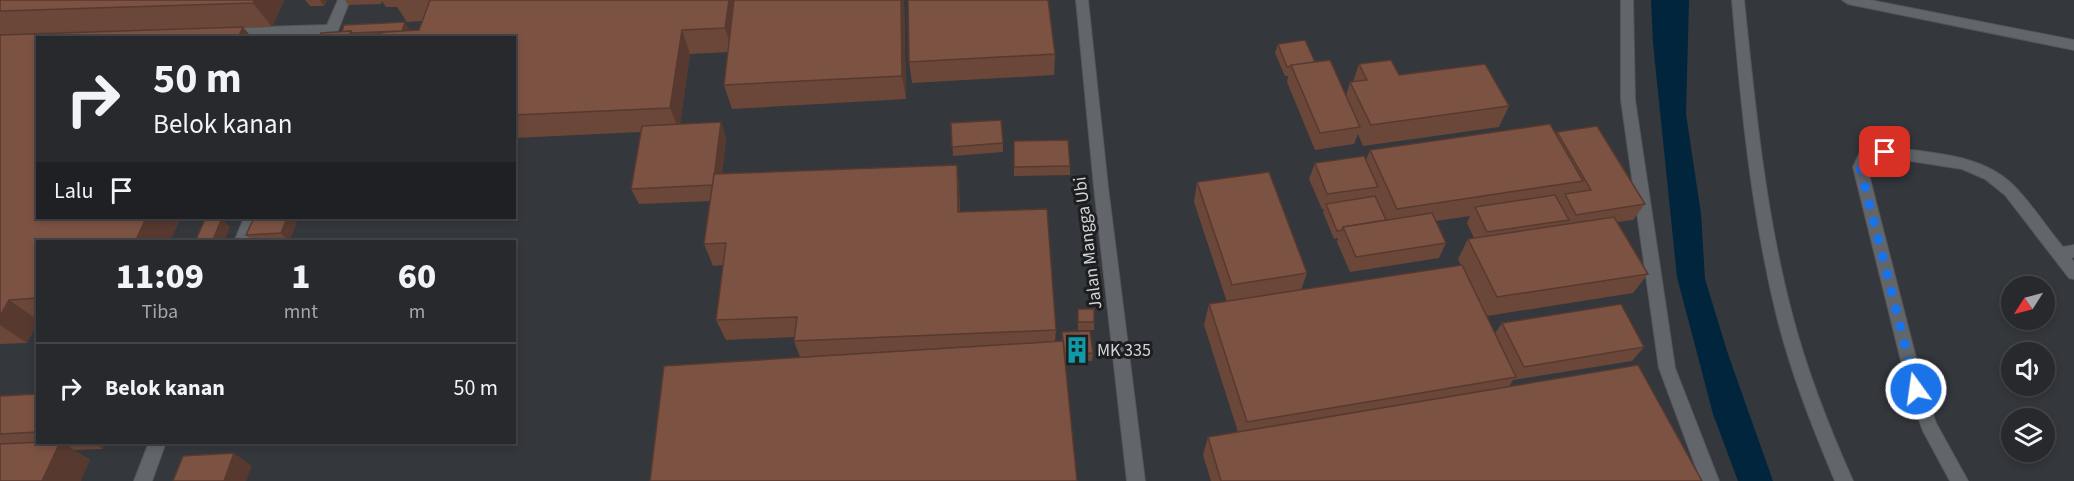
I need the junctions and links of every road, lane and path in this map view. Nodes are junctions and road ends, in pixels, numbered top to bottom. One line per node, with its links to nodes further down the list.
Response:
1 (344, 0): 7 (street)
2 (1082, 0): 15 (street, Jalan Mangga Ubi)
3 (1627, 0): 16 (street)
4 (1738, 0): 17 (street)
5 (1848, 0): 8 (street)
6 (213, 33): 7 (street)
7 (330, 33)
8 (2074, 45)
9 (251, 219): 10 (street)
10 (242, 240)
11 (2067, 253): 12 (street); 18 (street)
12 (2074, 273)
13 (157, 444): 14 (street)
14 (143, 481)
15 (1136, 481)
16 (1710, 481)
17 (1844, 481)
18 (1959, 481)

